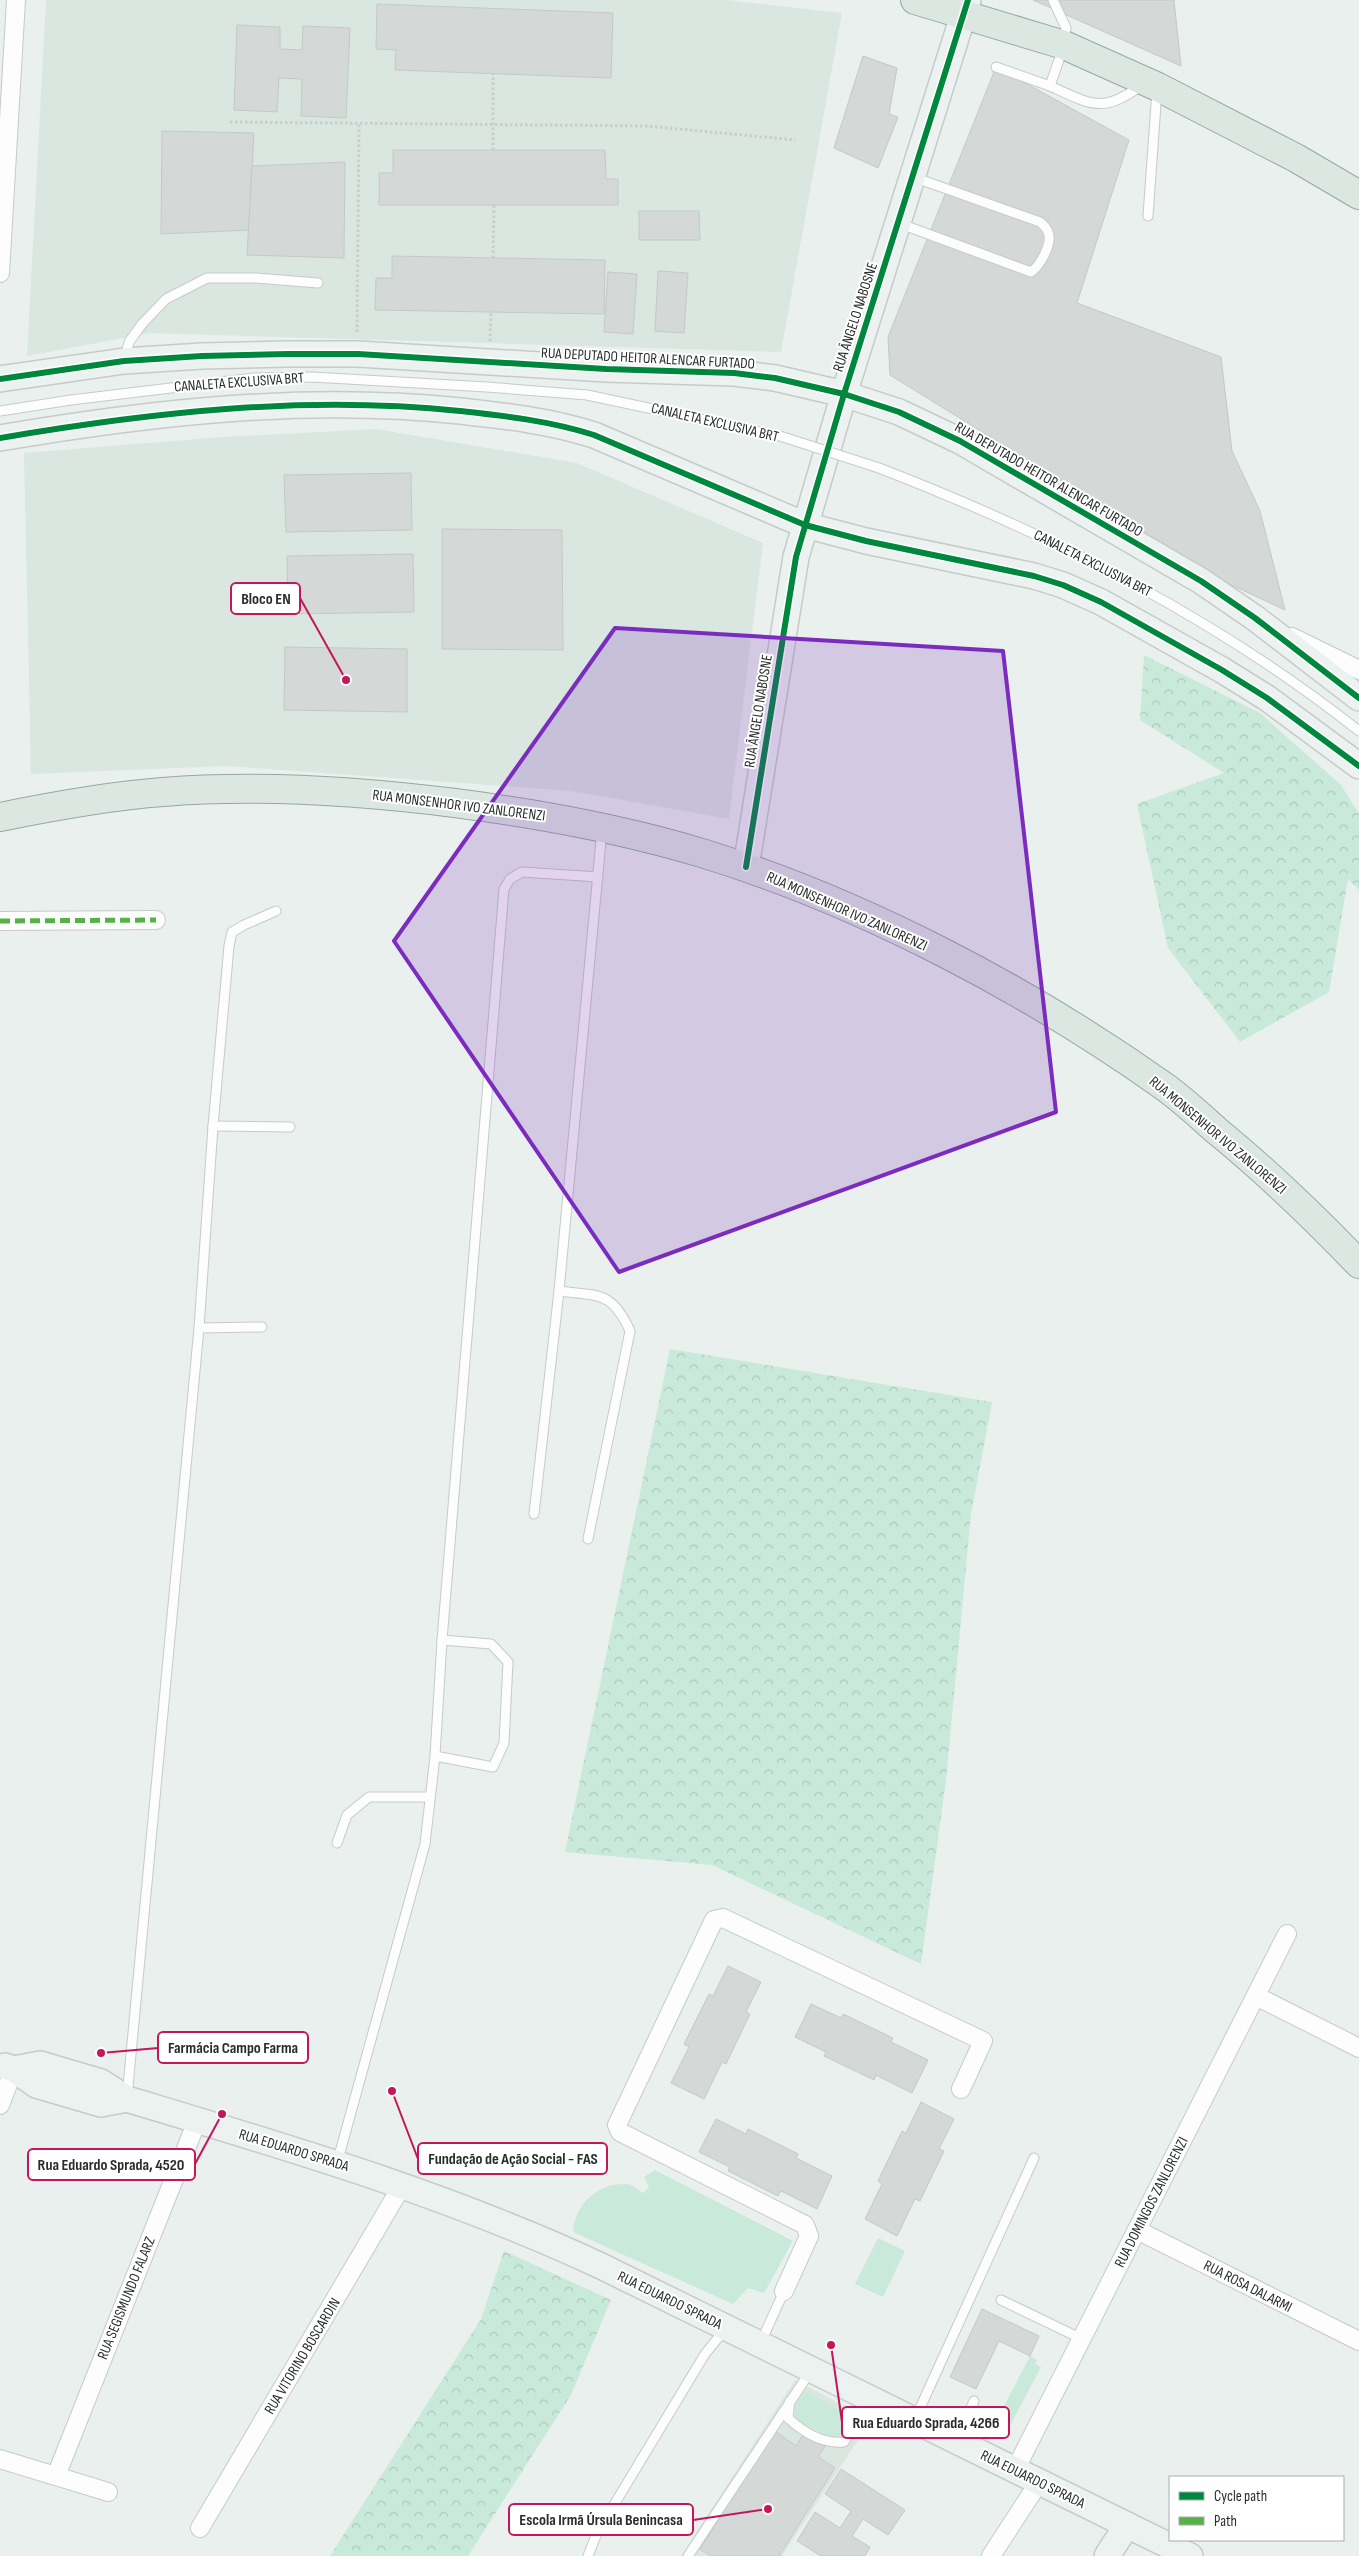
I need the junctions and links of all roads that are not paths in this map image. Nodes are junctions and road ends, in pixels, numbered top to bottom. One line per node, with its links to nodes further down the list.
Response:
1 (16, 0): 13 (street)
2 (914, 0): 4 (main road)
3 (1053, 0): 5 (lane)
4 (966, 7): 5 (main road); 9 (street, RUA ÂNGELO NABOSNE)
5 (1064, 45): 7 (main road); 8 (lane)
6 (996, 67): 8 (lane)
7 (1152, 85): 8 (lane); 10 (main road); 11 (lane)
8 (1050, 86)
9 (913, 177): 12 (street, RUA ÂNGELO NABOSNE); 12 (lane)
10 (1358, 190)
11 (1148, 216)
12 (898, 223): 17 (street, RUA ÂNGELO NABOSNE)
13 (0, 273)
14 (318, 283): 15 (lane)
15 (124, 361): 16 (street, RUA DEPUTADO HEITOR ALENCAR FURTADO); 17 (street, RUA DEPUTADO HEITOR ALENCAR FURTADO)
16 (0, 379)
17 (844, 394): 20 (street, RUA ÂNGELO NABOSNE); 21 (street, RUA DEPUTADO HEITOR ALENCAR FURTADO)
18 (0, 411): 24 (lane, CANALETA EXCLUSIVA BRT, bridge)
19 (0, 438): 20 (street)
20 (805, 525): 25 (street); 28 (street, RUA ÂNGELO NABOSNE)
21 (1255, 618): 22 (street); 23 (street, RUA DEPUTADO HEITOR ALENCAR FURTADO)
22 (1359, 670)
23 (1359, 698)
24 (1359, 731)
25 (1359, 766)
26 (0, 817): 27 (main road, RUA MONSENHOR IVO ZANLORENZI)
27 (603, 826): 28 (main road, RUA MONSENHOR IVO ZANLORENZI); 29 (lane)
28 (746, 868): 35 (main road, RUA MONSENHOR IVO ZANLORENZI)
29 (598, 876): 36 (lane); 41 (lane)
30 (276, 911): 33 (lane)
31 (156, 920): 32 (street)
32 (0, 921)
33 (213, 1126): 34 (lane); 38 (lane)
34 (290, 1127)
35 (1359, 1264)
36 (559, 1291): 39 (lane); 40 (lane)
37 (262, 1326): 38 (lane)
38 (199, 1328): 50 (lane)
39 (534, 1514)
40 (588, 1539)
41 (442, 1640): 42 (lane); 42 (lane)
42 (435, 1756): 43 (lane)
43 (430, 1797): 44 (lane); 54 (lane)
44 (337, 1842)
45 (1287, 1934): 46 (street, RUA DOMINGOS ZANLORENZI)
46 (1256, 1996): 47 (street); 56 (street, RUA DOMINGOS ZANLORENZI)
47 (1359, 2048)
48 (7, 2067): 50 (street, RUA EDUARDO SPRADA); 51 (street)
49 (960, 2089): 57 (street)
50 (127, 2099): 52 (street, RUA EDUARDO SPRADA)
51 (0, 2105)
52 (197, 2121): 54 (street, RUA EDUARDO SPRADA); 71 (street, RUA SEGISMUNDO FALARZ)
53 (1034, 2158): 67 (lane)
54 (337, 2163): 55 (street, RUA EDUARDO SPRADA)
55 (403, 2184): 59 (street, RUA EDUARDO SPRADA); 75 (street, RUA VITORINO BOSCARDIN)
56 (1137, 2230): 60 (street, RUA DOMINGOS ZANLORENZI); 61 (street, RUA ROSA DALARMI)
57 (784, 2291): 62 (lane)
58 (1001, 2300): 60 (lane)
59 (726, 2328): 62 (street, RUA EDUARDO SPRADA); 76 (lane)
60 (1082, 2339): 70 (street, RUA DOMINGOS ZANLORENZI)
61 (1359, 2341)
62 (759, 2344): 63 (street, RUA EDUARDO SPRADA)
63 (811, 2370): 64 (lane); 65 (street, RUA EDUARDO SPRADA)
64 (790, 2399): 65 (lane); 77 (lane)
65 (873, 2400): 67 (street, RUA EDUARDO SPRADA)
66 (974, 2401): 68 (lane)
67 (914, 2420): 68 (street, RUA EDUARDO SPRADA)
68 (956, 2441): 70 (street, RUA EDUARDO SPRADA)
69 (0, 2459): 71 (street)
70 (1015, 2470): 72 (street, RUA EDUARDO SPRADA)
71 (56, 2476): 73 (street)
72 (1039, 2482): 74 (street, RUA EDUARDO SPRADA); 78 (street)
73 (108, 2492)
74 (1127, 2525): 79 (street); 80 (street, RUA EDUARDO SPRADA)
75 (200, 2528)
76 (588, 2556)
77 (688, 2556)
78 (991, 2556)
79 (1107, 2556)
80 (1190, 2556)

